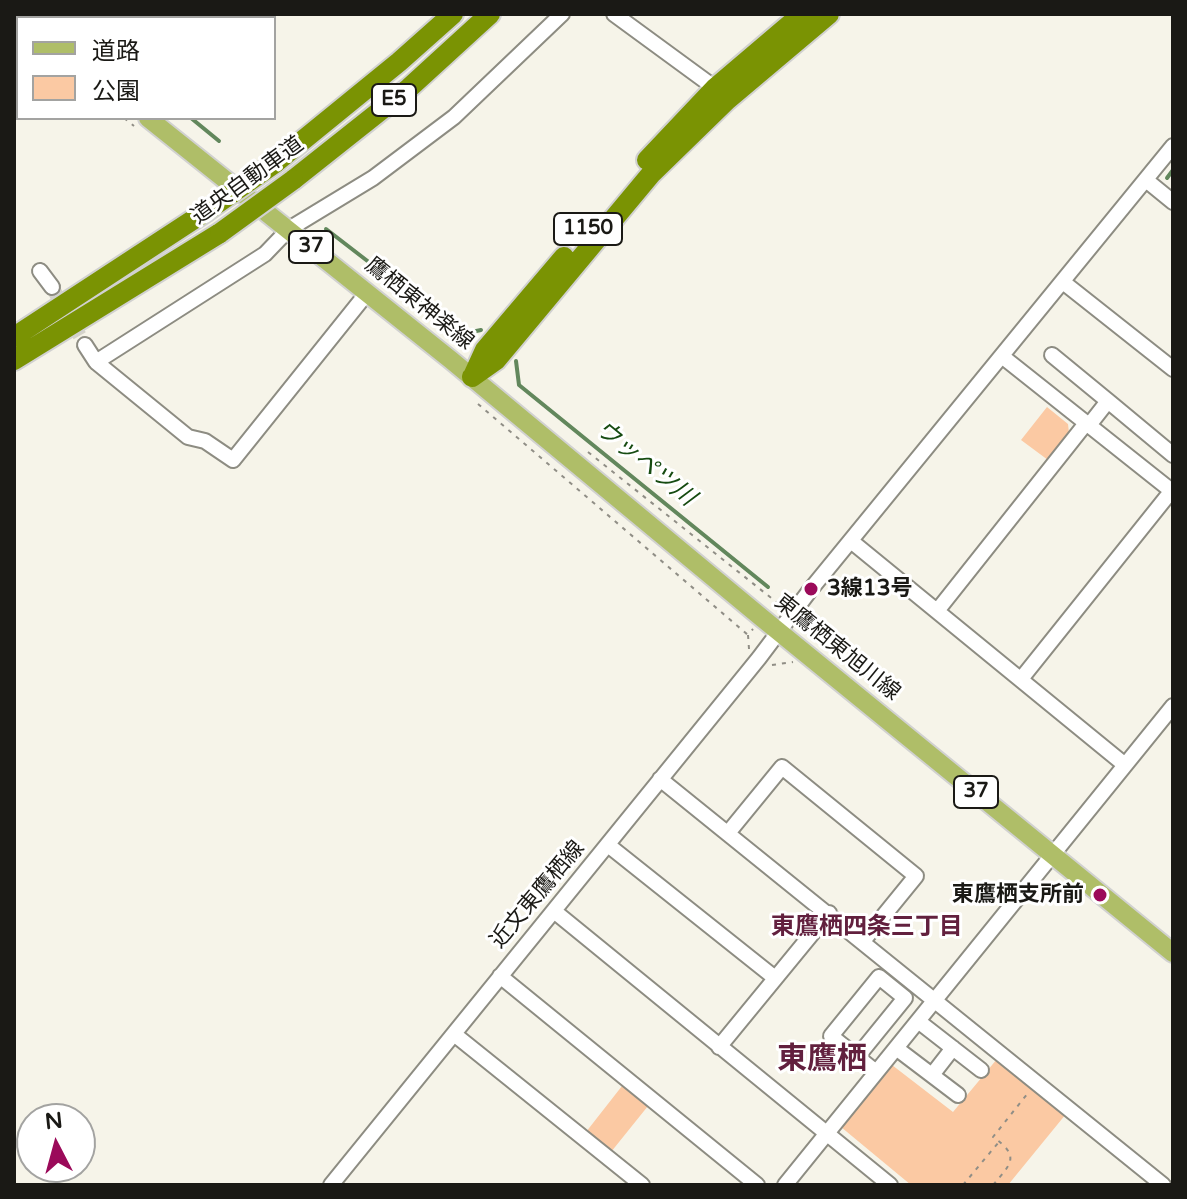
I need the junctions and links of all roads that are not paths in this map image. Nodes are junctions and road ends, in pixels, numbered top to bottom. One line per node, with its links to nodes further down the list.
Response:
1 (438, 14): 12 (highway)
2 (453, 14): 12 (highway, 道央自動車道 / E5)
3 (490, 14): 24 (highway, 道央自動車道 / E5, bridge)
4 (562, 14): 15 (street)
5 (614, 14): 9 (street)
6 (802, 14): 8 (highway)
7 (829, 14): 8 (highway)
8 (784, 40): 9 (highway, 1150); 27 (highway, 1150)
9 (715, 88): 27 (highway, 1150)
10 (142, 123): 15 (main road, 鷹栖東神楽線 / 37)
11 (1173, 146): 13 (street, 近文東鷹栖線)
12 (275, 163): 20 (highway, 道央自動車道 / E5, bridge)
13 (1146, 180): 14 (street); 17 (street, 近文東鷹栖線)
14 (1173, 202)
15 (289, 229): 19 (main road, 鷹栖東神楽線 / 37); 25 (street)
16 (40, 271): 18 (street)
17 (1063, 282): 23 (street, 近文東鷹栖線); 26 (street)
18 (52, 287)
19 (367, 293): 25 (street); 27 (main road, 鷹栖東神楽線 / 37)
20 (14, 337)
21 (85, 345): 25 (street)
22 (1052, 355): 28 (street)
23 (1003, 357): 29 (street); 32 (street, 近文東鷹栖線)
24 (14, 360)
25 (96, 362)
26 (1173, 369)
27 (472, 377): 34 (main road, 東鷹栖東旭川線 / 37)
28 (1108, 401): 29 (street); 30 (street)
29 (1088, 423): 31 (street); 33 (street)
30 (1173, 455)
31 (1172, 491): 35 (street)
32 (851, 541): 33 (street); 34 (street, 近文東鷹栖線)
33 (937, 611): 35 (street)
34 (779, 632): 38 (street, 近文東鷹栖線); 41 (main road, 東鷹栖東旭川線 / 37)
35 (1021, 679): 37 (street)
36 (1173, 706): 37 (street)
37 (1125, 765): 41 (street)
38 (660, 779): 39 (street); 40 (street, 近文東鷹栖線)
39 (728, 833): 43 (street); 44 (street)
40 (608, 845): 42 (street, 近文東鷹栖線); 48 (street)
41 (1052, 855): 45 (main road, 東鷹栖東旭川線 / 37); 50 (street)
42 (554, 911): 47 (street, 近文東鷹栖線); 54 (street)
43 (829, 913): 44 (street); 48 (street)
44 (863, 941): 46 (street)
45 (1173, 953)
46 (899, 970): 49 (street); 50 (street)
47 (500, 976): 52 (street, 近文東鷹栖線); 65 (street)
48 (775, 978): 54 (street)
49 (888, 984): 57 (street); 57 (street)
50 (935, 1000): 51 (street); 53 (street)
51 (918, 1021): 55 (street); 56 (street)
52 (454, 1034): 63 (street, 近文東鷹栖線); 64 (street)
53 (980, 1036): 56 (street); 68 (street)
54 (719, 1047): 62 (street)
55 (896, 1048): 59 (street); 60 (street)
56 (958, 1052): 58 (street); 60 (street)
57 (857, 1057): 59 (street)
58 (981, 1070)
59 (876, 1072): 62 (street)
60 (932, 1075): 61 (street)
61 (958, 1095)
62 (827, 1133): 66 (street); 67 (street)
63 (331, 1185)
64 (642, 1185)
65 (757, 1185)
66 (785, 1185)
67 (890, 1185)
68 (1163, 1185)

